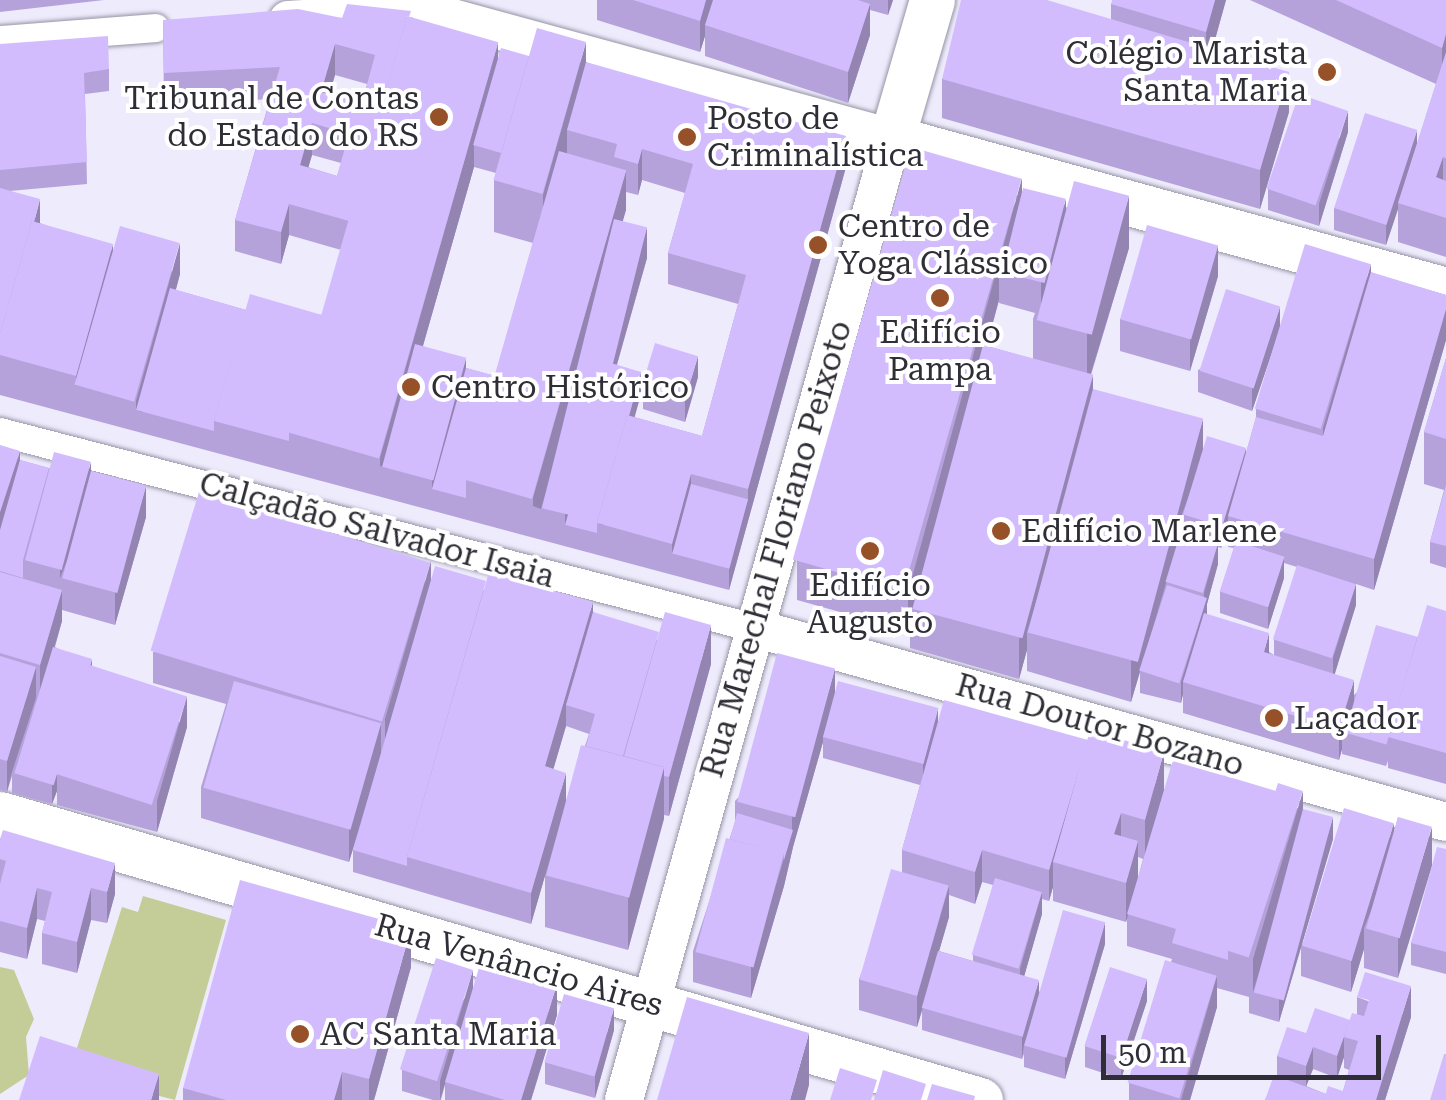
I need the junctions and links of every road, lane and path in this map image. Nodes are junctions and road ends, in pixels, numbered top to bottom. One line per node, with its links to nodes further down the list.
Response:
1 (932, 0): 6 (street, Rua Marechal Floriano Peixoto)
2 (256, 22): 6 (street)
3 (196, 25): 4 (street)
4 (156, 28): 5 (street)
5 (0, 40)
6 (892, 138): 7 (street); 9 (street, Rua Marechal Floriano Peixoto)
7 (1446, 290)
8 (0, 432): 9 (street, Calçadão Salvador Isaia)
9 (754, 628): 11 (street, Rua Doutor Bozano); 12 (street, Rua Marechal Floriano Peixoto)
10 (0, 814): 12 (street, Rua Venâncio Aires)
11 (1446, 822)
12 (649, 1003): 13 (street, Rua Marechal Floriano Peixoto); 14 (street, Rua Venâncio Aires)
13 (624, 1100)
14 (980, 1100)

